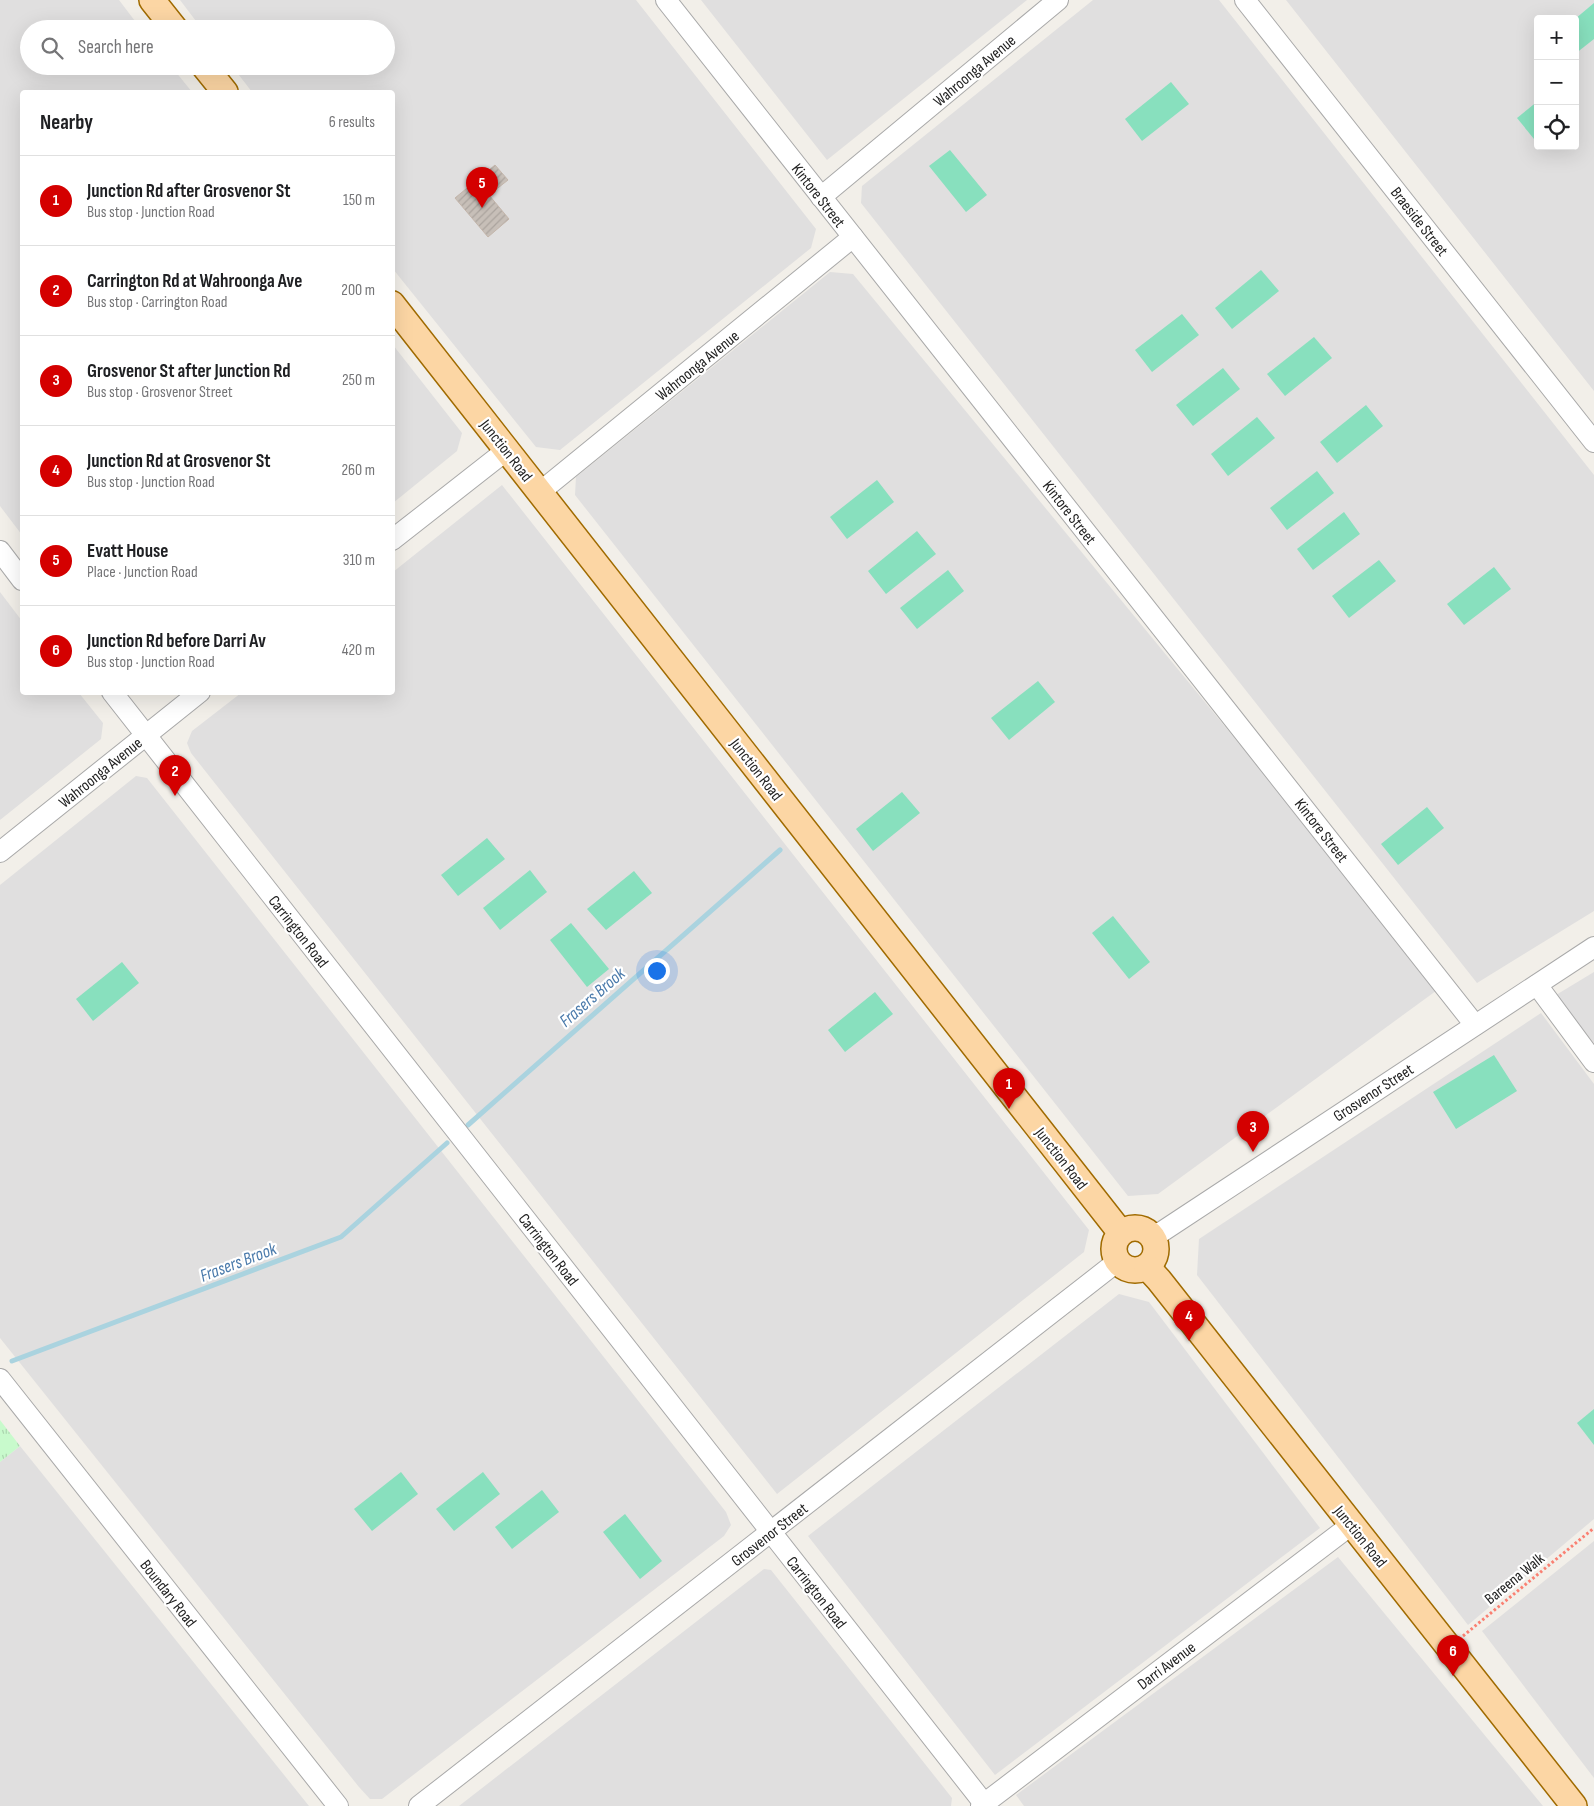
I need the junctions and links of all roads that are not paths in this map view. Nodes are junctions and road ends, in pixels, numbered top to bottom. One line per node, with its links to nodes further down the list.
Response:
1 (152, 0): 5 (main road)
2 (666, 0): 8 (street, Kintore Street)
3 (1058, 0): 8 (street, Wahroonga Avenue)
4 (1245, 0): 11 (street, Braeside Street)
5 (168, 20)
6 (211, 75): 7 (main road)
7 (223, 90)
8 (822, 197): 9 (street, Kintore Street)
9 (853, 237): 13 (street, Wahroonga Avenue); 23 (street, Kintore Street)
10 (395, 308): 12 (main road, Junction Road)
11 (1594, 442)
12 (507, 450): 13 (main road, Junction Road); 14 (street)
13 (540, 492): 25 (main road, Junction Road)
14 (395, 538)
15 (0, 551): 16 (street)
16 (20, 577)
17 (114, 695): 19 (street, Carrington Road)
18 (196, 695): 19 (street, Wahroonga Avenue)
19 (146, 736): 20 (street, Wahroonga Avenue); 31 (street, Carrington Road)
20 (0, 852)
21 (1594, 947): 22 (street, Grosvenor Street)
22 (1537, 985): 23 (street, Grosvenor Street); 24 (street)
23 (1475, 1025): 26 (street, Grosvenor Street)
24 (1594, 1062)
25 (1121, 1233): 26 (main road); 27 (main road)
26 (1152, 1236): 28 (main road)
27 (1118, 1261): 28 (main road); 31 (street, Grosvenor Street)
28 (1147, 1267): 30 (main road, Junction Road)
29 (0, 1379): 33 (street, Boundary Road)
30 (1352, 1525): 32 (street, Darri Avenue); 35 (main road, Junction Road)
31 (771, 1532): 32 (street, Carrington Road); 34 (street, Grosvenor Street)
32 (984, 1805)
33 (338, 1806)
34 (418, 1806)
35 (1574, 1806)

